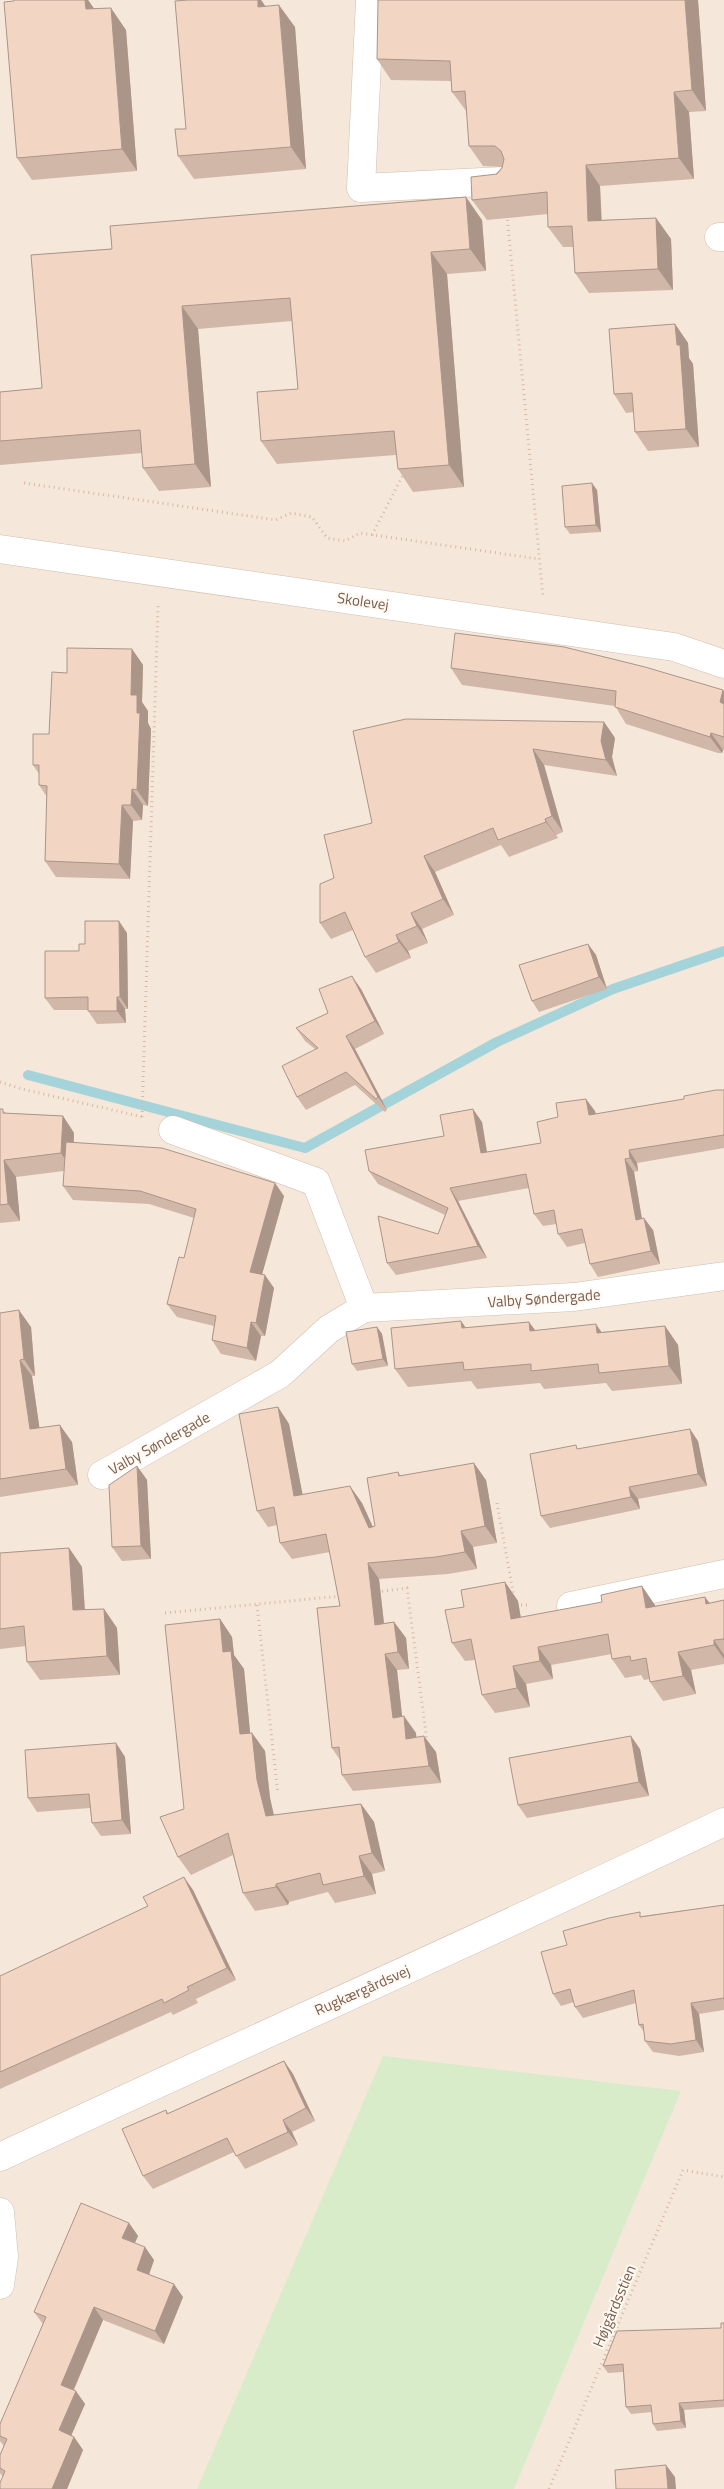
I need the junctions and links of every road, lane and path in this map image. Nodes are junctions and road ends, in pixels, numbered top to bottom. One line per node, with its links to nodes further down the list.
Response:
1 (370, 0): 2 (street)
2 (503, 181): 7 (path)
3 (405, 470): 5 (path)
4 (24, 482): 5 (path)
5 (372, 535): 7 (path)
6 (0, 549): 8 (street, Skolevej)
7 (540, 559): 9 (path)
8 (159, 572): 9 (street, Skolevej); 12 (path)
9 (546, 627): 10 (street, Skolevej)
10 (724, 664)
11 (0, 1082): 12 (path)
12 (142, 1116): 13 (path)
13 (173, 1130): 15 (street)
14 (724, 1276): 15 (street, Valby Søndergade)
15 (364, 1308): 16 (street, Valby Søndergade)
16 (102, 1475)
17 (497, 1503): 22 (path)
18 (724, 1574): 23 (street)
19 (370, 1592): 25 (path)
20 (351, 1594): 21 (path)
21 (257, 1604): 24 (path); 26 (path)
22 (527, 1605)
23 (571, 1606)
24 (165, 1613)
25 (427, 1742)
26 (278, 1794)
27 (724, 1822): 28 (street, Rugkærgårdsvej)
28 (0, 2156)
29 (724, 2177): 32 (path, Højgårdsstien)
30 (0, 2212): 31 (street)
31 (0, 2285)
32 (549, 2489)

